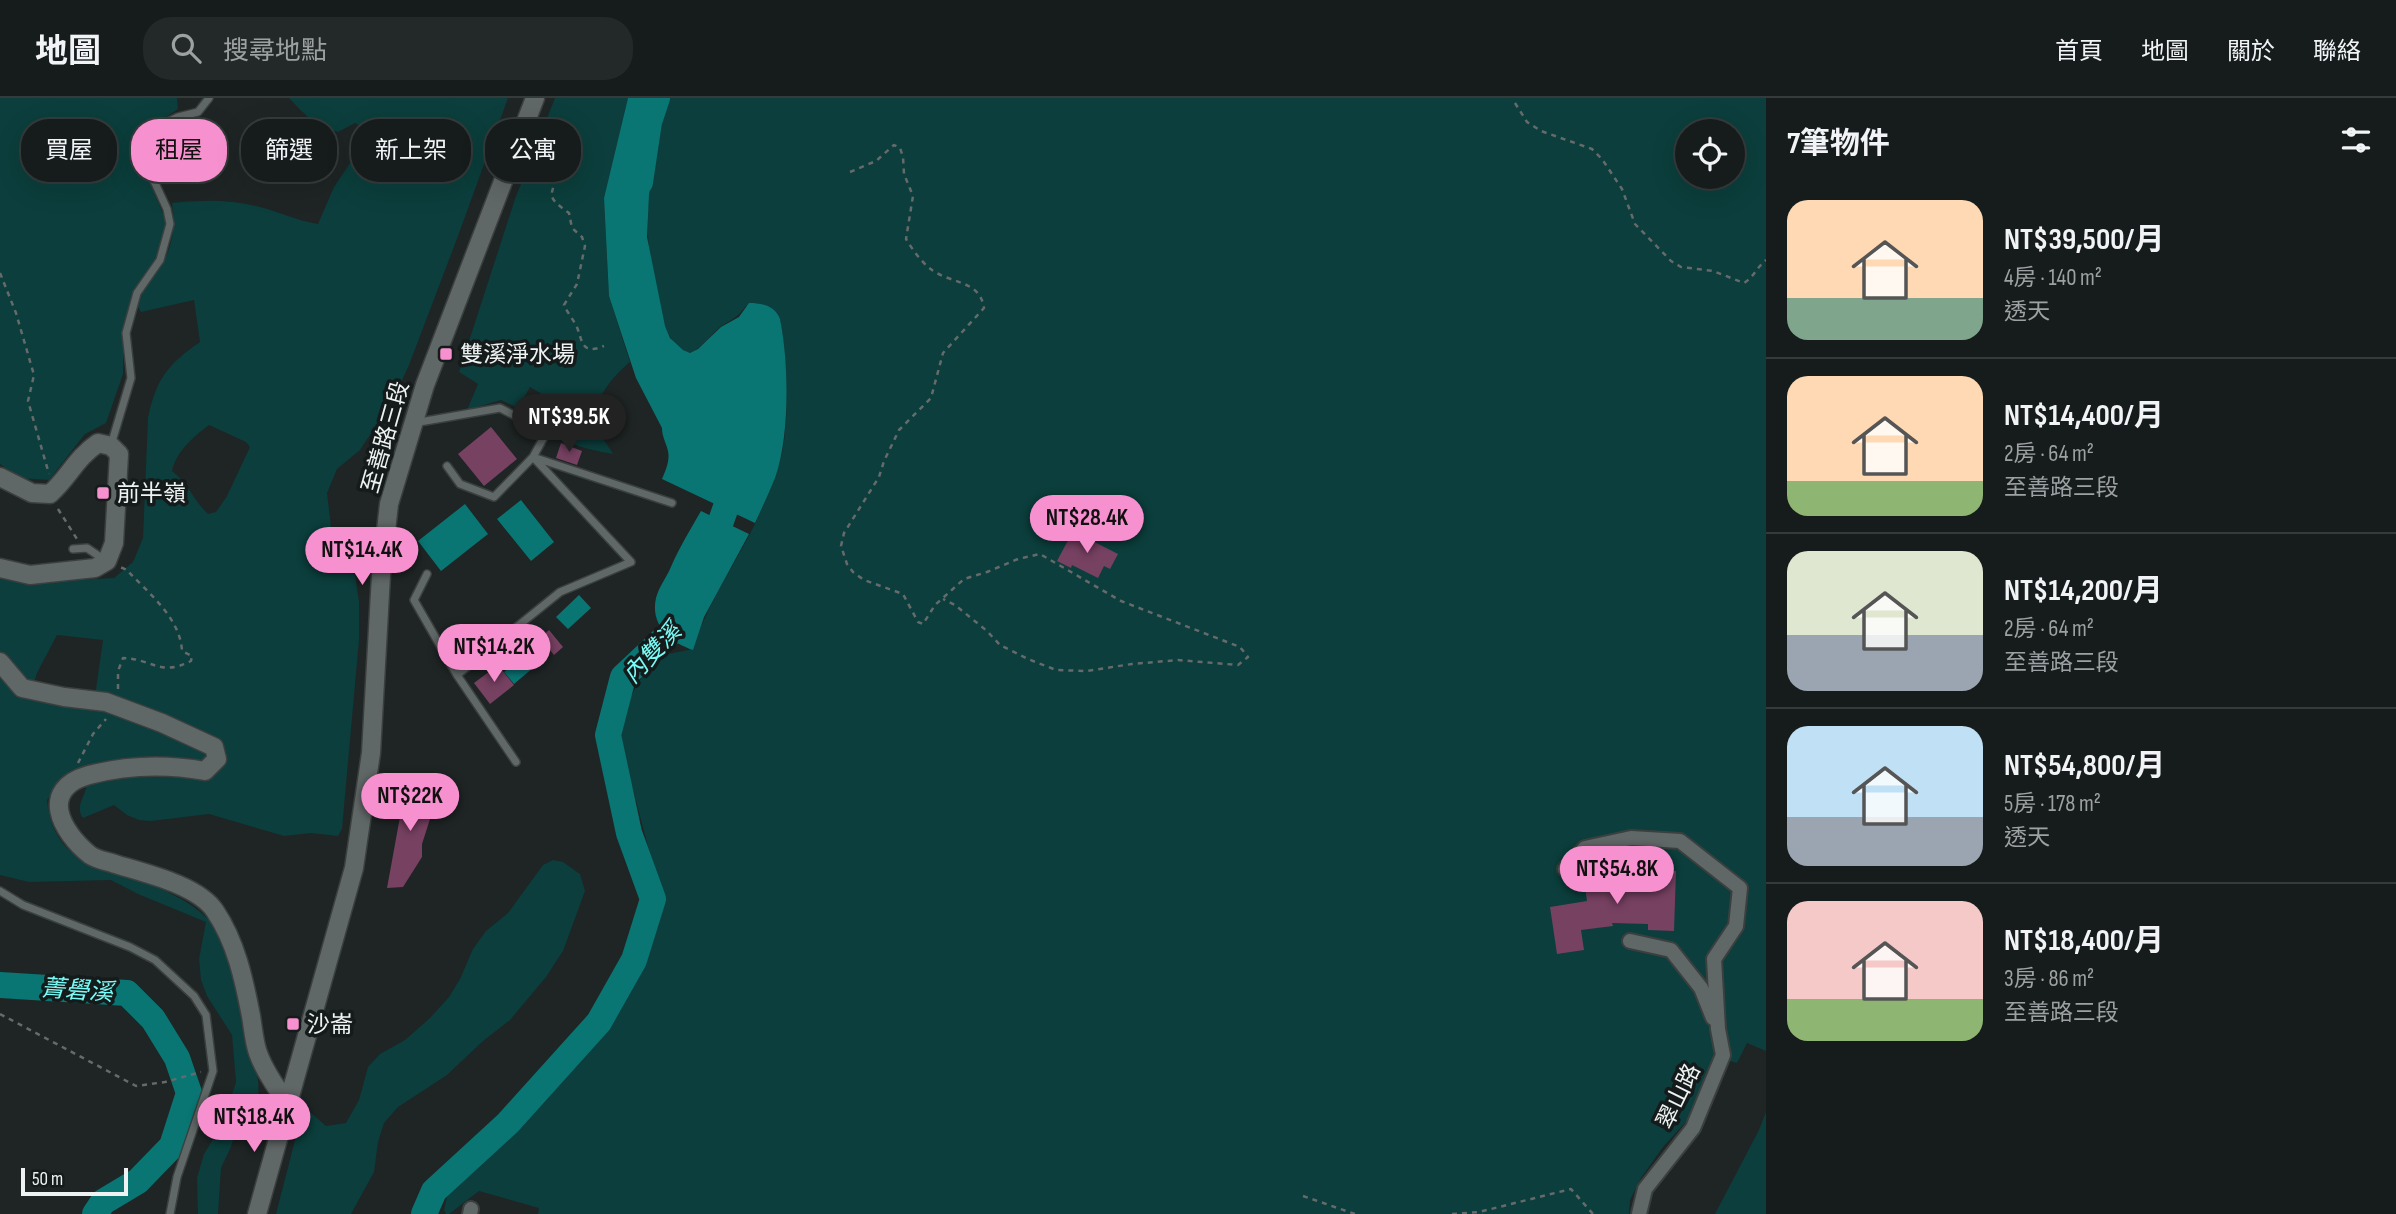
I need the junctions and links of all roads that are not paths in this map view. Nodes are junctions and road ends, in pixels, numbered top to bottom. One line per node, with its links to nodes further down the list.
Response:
1 (209, 98): 4 (lane)
2 (534, 98): 3 (street, 至善路三段)
3 (414, 423): 5 (lane); 20 (street, 至善路三段)
4 (111, 446): 7 (street); 10 (street)
5 (533, 457): 6 (lane); 8 (lane); 14 (lane)
6 (447, 466)
7 (0, 477)
8 (672, 503)
9 (73, 549): 10 (lane)
10 (107, 561): 11 (street)
11 (0, 568)
12 (427, 574): 14 (lane)
13 (0, 662): 20 (street)
14 (457, 676): 15 (lane)
15 (516, 762)
16 (1565, 869): 19 (street, 翠山路)
17 (0, 891): 21 (lane)
18 (1630, 941): 19 (street)
19 (1718, 1029): 23 (street, 翠山路)
20 (288, 1104): 22 (street, 至善路三段)
21 (170, 1214)
22 (257, 1214)
23 (1639, 1214)

